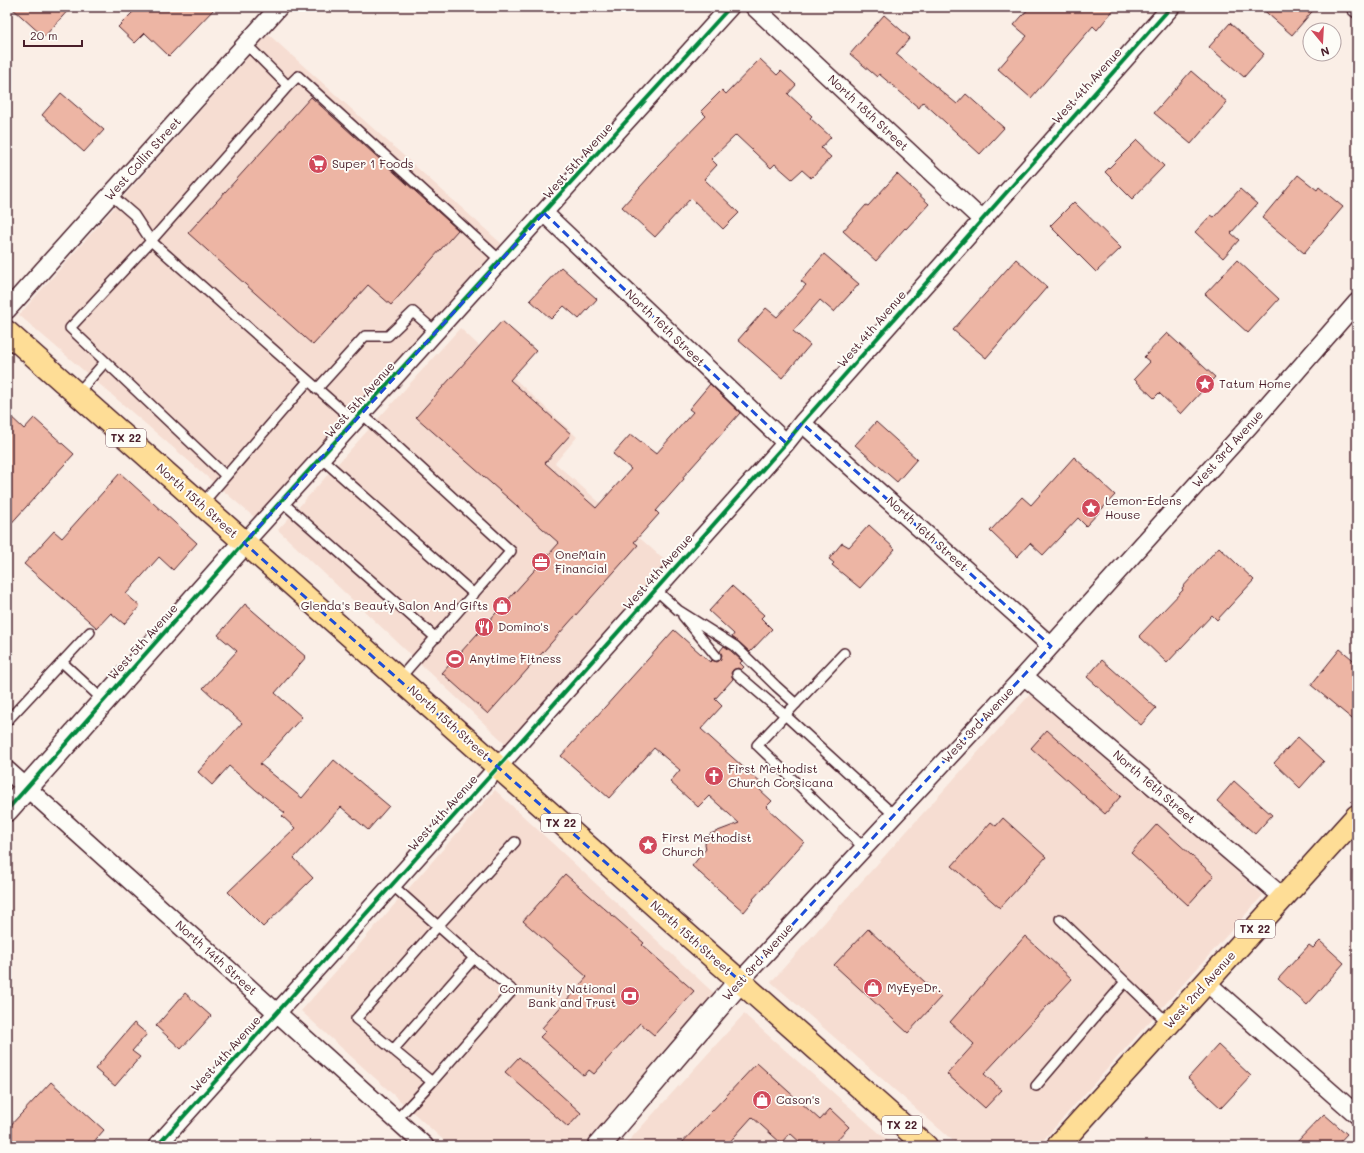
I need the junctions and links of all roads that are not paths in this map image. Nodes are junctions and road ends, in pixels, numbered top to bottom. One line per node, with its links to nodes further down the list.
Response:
1 (279, 7): 7 (street, West Collin Street)
2 (730, 7): 10 (street, West 5th Avenue)
3 (754, 7): 11 (street, North 18th Street)
4 (1171, 7): 11 (street, West 4th Avenue)
5 (1355, 7): 6 (street)
6 (1357, 9)
7 (246, 44): 8 (lane); 9 (street, West Collin Street)
8 (288, 86): 12 (lane); 13 (lane)
9 (111, 195): 12 (lane); 15 (street, West Collin Street)
10 (544, 213): 13 (street, West 5th Avenue); 24 (street, North 16th Street)
11 (982, 220): 23 (street, West 4th Avenue)
12 (151, 241): 18 (lane); 19 (lane)
13 (501, 261): 17 (street, West 5th Avenue)
14 (1357, 302): 35 (street, West 3rd Avenue)
15 (7, 310)
16 (7, 332): 21 (main road, North 15th Street / TX 22)
17 (436, 332): 20 (lane); 22 (street, West 5th Avenue)
18 (105, 362): 21 (lane); 26 (lane)
19 (308, 382): 20 (lane); 26 (lane)
20 (317, 389): 22 (lane)
21 (77, 394): 28 (main road, North 15th Street / TX 22)
22 (357, 417): 25 (street, West 5th Avenue); 31 (lane)
23 (802, 423): 24 (street, West 4th Avenue); 35 (street, North 16th Street)
24 (786, 443): 30 (street, West 4th Avenue)
25 (321, 458): 27 (street, West 5th Avenue); 31 (lane)
26 (226, 476): 28 (lane)
27 (281, 501): 29 (street, West 5th Avenue); 34 (lane)
28 (201, 505): 29 (main road, North 15th Street / TX 22)
29 (244, 543): 41 (main road, North 15th Street / TX 22); 42 (street, West 5th Avenue)
30 (656, 590): 32 (lane); 46 (street, West 4th Avenue)
31 (474, 594): 34 (lane)
32 (678, 610): 37 (lane); 43 (lane)
33 (90, 632): 38 (lane)
34 (436, 638): 41 (lane)
35 (1051, 646): 40 (street, West 3rd Avenue)
36 (844, 653): 43 (lane)
37 (716, 656)
38 (62, 662): 42 (lane); 45 (lane)
39 (737, 674): 44 (lane)
40 (1024, 676): 50 (street, West 3rd Avenue); 55 (street, North 16th Street)
41 (399, 679): 46 (main road, North 15th Street / TX 22)
42 (104, 701): 48 (street, West 5th Avenue)
43 (796, 704): 44 (lane)
44 (785, 715): 50 (lane); 53 (lane)
45 (7, 721)
46 (498, 767): 54 (street, West 4th Avenue); 59 (main road, North 15th Street / TX 22)
47 (7, 770): 48 (street, North 14th Street)
48 (27, 788): 49 (street, West 5th Avenue); 62 (street, North 14th Street)
49 (7, 810)
50 (894, 815): 53 (street, West 3rd Avenue)
51 (1357, 816): 55 (main road, West 2nd Avenue / TX 22)
52 (515, 842): 57 (lane)
53 (864, 848): 59 (street, West 3rd Avenue)
54 (392, 884): 57 (lane); 62 (street, West 4th Avenue)
55 (1284, 898): 61 (main road, West 2nd Avenue / TX 22)
56 (1060, 919): 60 (lane)
57 (438, 926): 58 (lane); 64 (lane)
58 (474, 958): 64 (lane); 65 (lane)
59 (740, 981): 71 (street, West 3rd Avenue); 72 (main road, North 15th Street / TX 22)
60 (1125, 982): 63 (lane); 66 (lane)
61 (1207, 982): 63 (main road, West 2nd Avenue / TX 22); 67 (street)
62 (277, 1013): 68 (street, North 14th Street); 69 (street, West 4th Avenue)
63 (1169, 1024): 73 (main road, West 2nd Avenue / TX 22)
64 (394, 1050): 65 (lane)
65 (432, 1082): 68 (lane)
66 (1036, 1086)
67 (1357, 1115)
68 (396, 1120): 70 (street, North 14th Street)
69 (157, 1146)
70 (425, 1146)
71 (599, 1146)
72 (926, 1146)
73 (1058, 1146)

